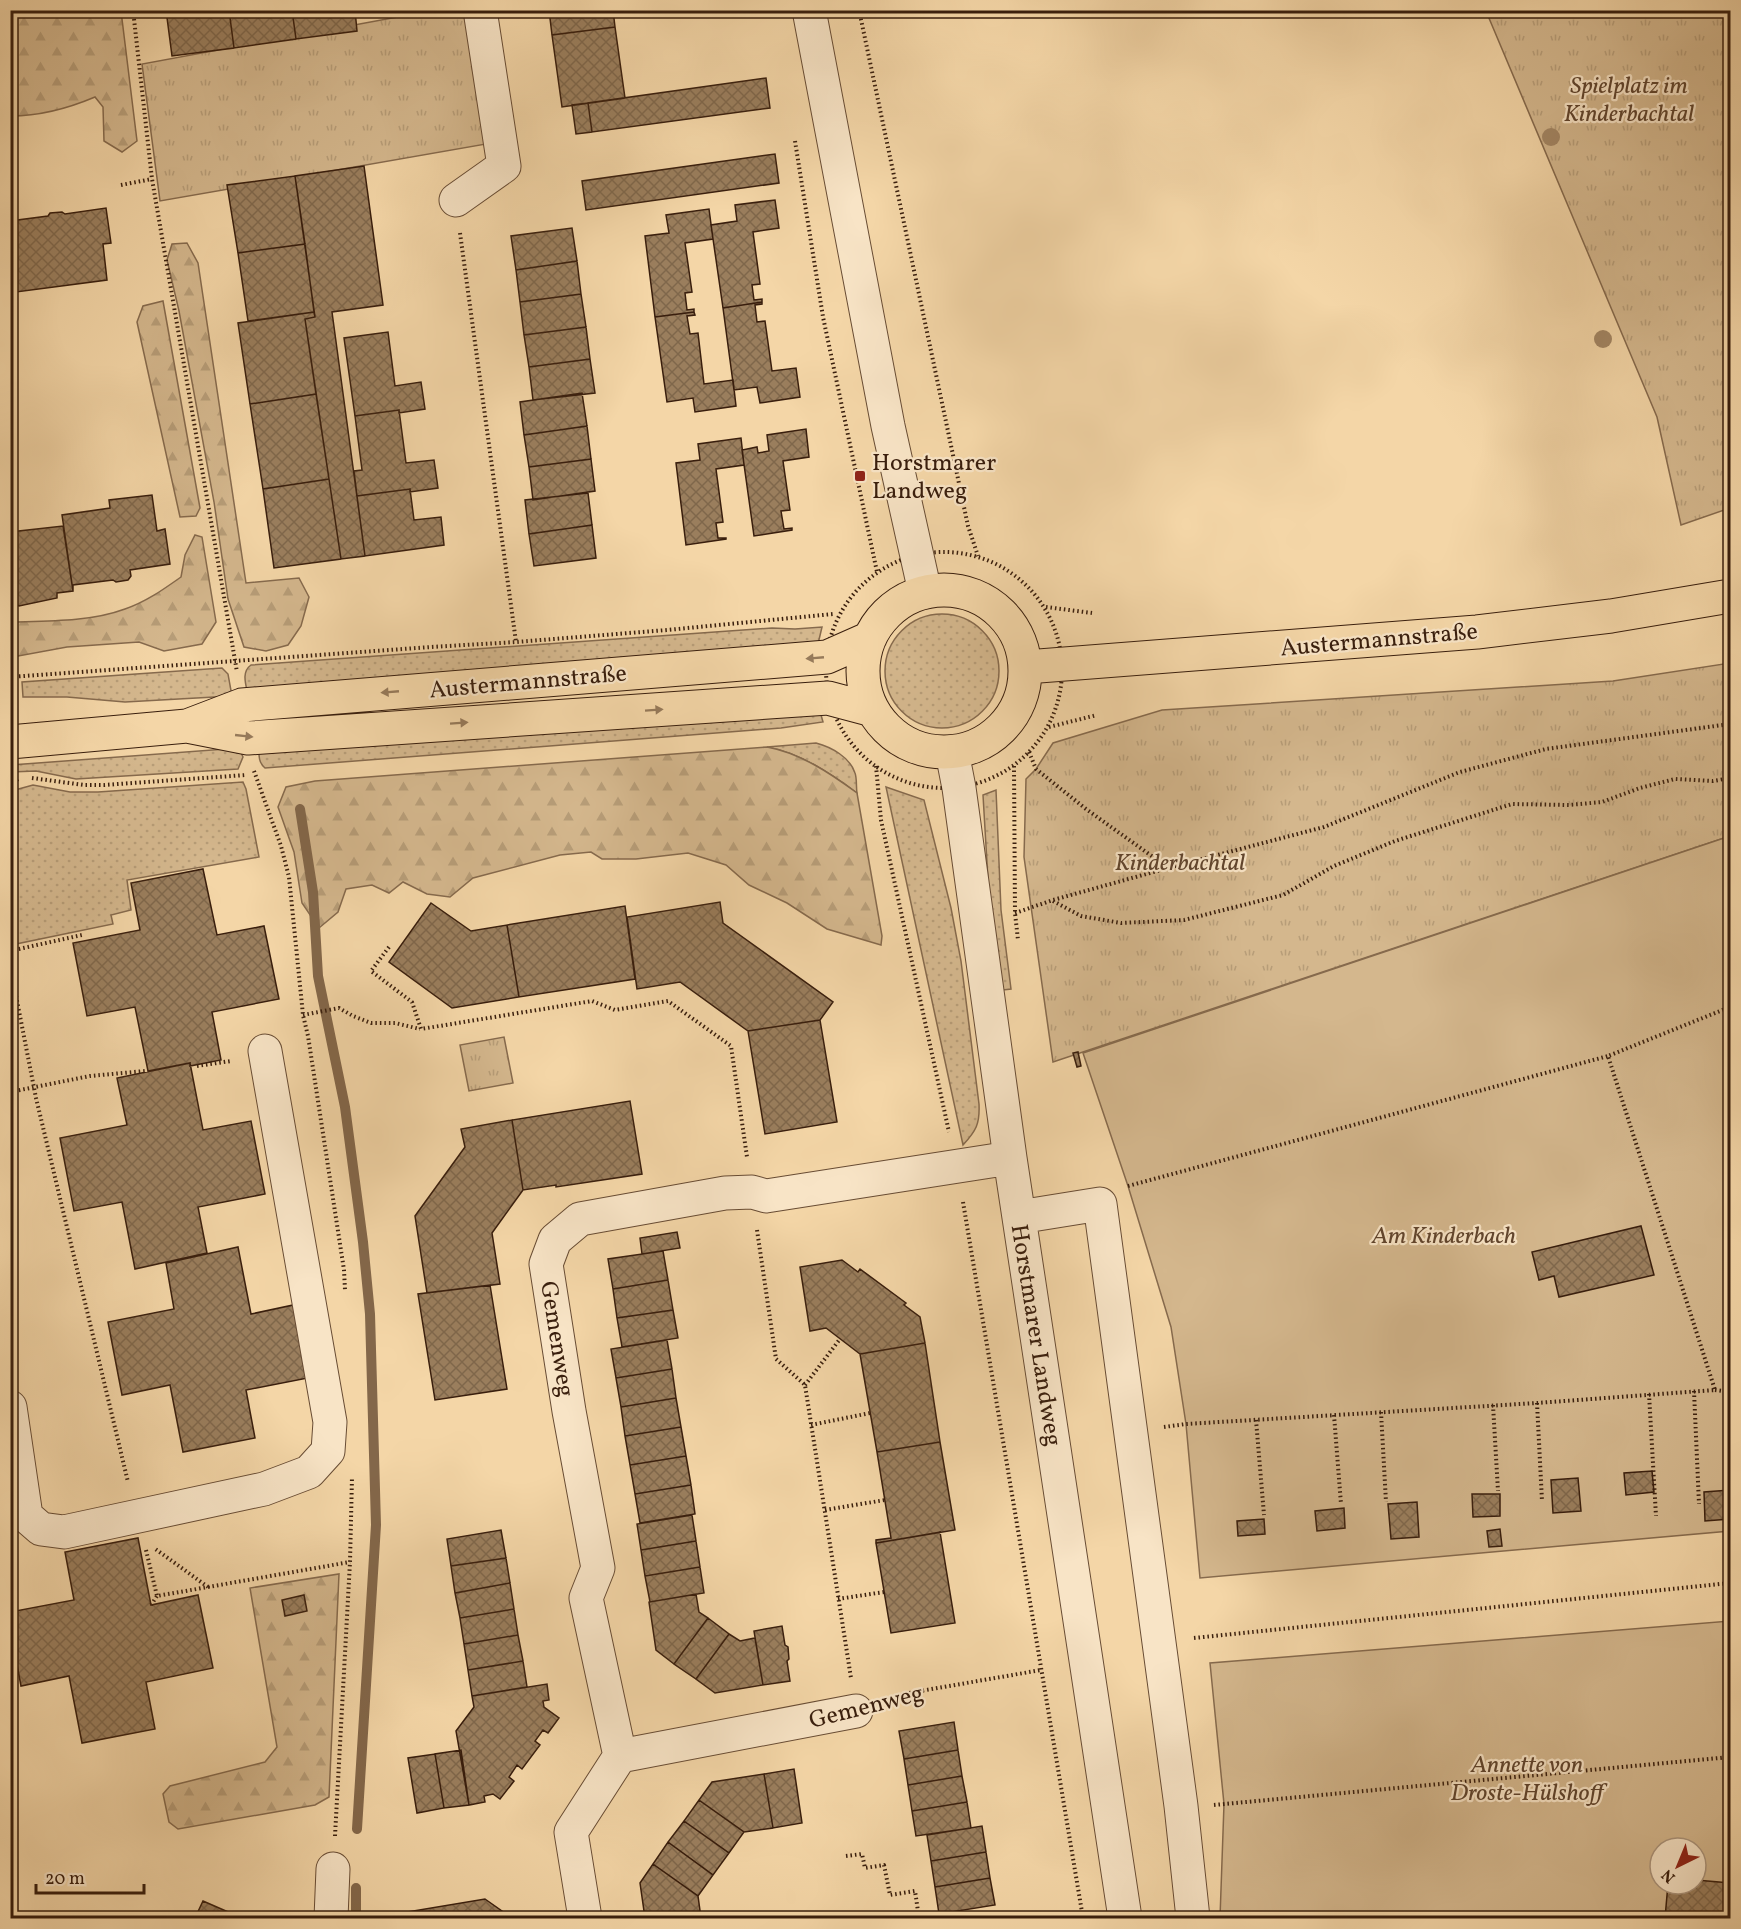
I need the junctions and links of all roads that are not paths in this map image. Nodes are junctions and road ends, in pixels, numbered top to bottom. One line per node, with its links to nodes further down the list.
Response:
1 (480, 10): 3 (street)
2 (809, 10): 4 (street)
3 (456, 200)
4 (926, 592): 6 (main road); 7 (main road)
5 (1731, 596): 7 (main road, Austermannstraße)
6 (870, 638): 8 (main road); 9 (main road, Austermannstraße, one-way to 9)
7 (1026, 667): 11 (main road)
8 (873, 710): 9 (main road, Austermannstraße, one-way to 8); 11 (main road)
9 (186, 726): 10 (main road, Austermannstraße)
10 (10, 742)
11 (952, 752): 13 (street, Horstmarer Landweg)
12 (265, 1051): 15 (street)
13 (1010, 1158): 14 (street, Horstmarer Landweg); 17 (street, Gemenweg)
14 (1019, 1217): 21 (street, Horstmarer Landweg); 22 (street)
15 (10, 1407)
16 (856, 1711): 17 (street, Gemenweg)
17 (620, 1756): 20 (street)
18 (333, 1869): 19 (street)
19 (331, 1918)
20 (585, 1918)
21 (1125, 1918)
22 (1193, 1918)

